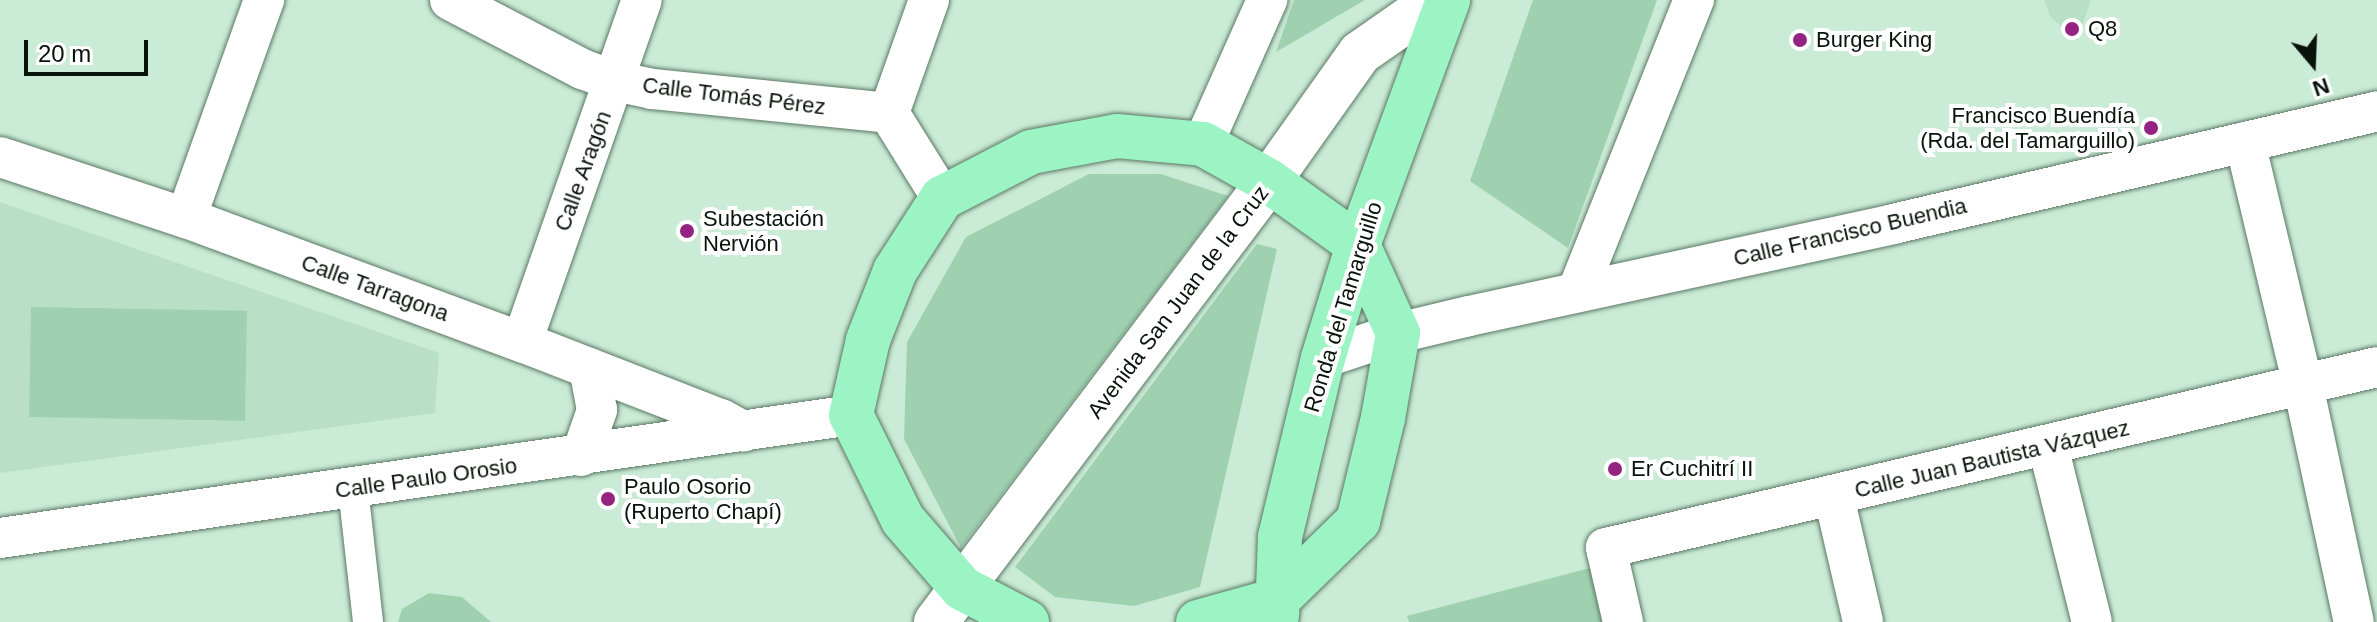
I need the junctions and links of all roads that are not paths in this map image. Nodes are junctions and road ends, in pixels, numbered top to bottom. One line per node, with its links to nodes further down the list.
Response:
1 (264, 0): 17 (street)
2 (450, 0): 9 (street, Calle Tomás Pérez)
3 (642, 0): 9 (street, Calle Aragón)
4 (929, 0): 11 (street)
5 (1267, 0): 13 (street)
6 (1436, 0): 15 (street, Avenida San Juan de la Cruz)
7 (1448, 0): 18 (main road, Ronda del Tamarguillo)
8 (1694, 0): 19 (street)
9 (615, 81): 11 (street, Calle Tomás Pérez); 21 (street, Calle Aragón)
10 (2377, 111): 12 (street, Calle Francisco Buendia)
11 (889, 113): 16 (street)
12 (2245, 142): 19 (street, Calle Francisco Buendia); 25 (street)
13 (1203, 144): 15 (main road); 16 (main road)
14 (0, 157): 17 (street, Calle Tarragona)
15 (1269, 181): 18 (main road); 33 (street, Avenida San Juan de la Cruz)
16 (942, 198): 26 (main road)
17 (186, 218): 21 (street, Calle Tarragona)
18 (1358, 245): 20 (main road); 22 (main road, Ronda del Tamarguillo)
19 (1577, 292): 20 (street, Calle Francisco Buendia)
20 (1398, 333): 22 (street, Calle Francisco Buendia); 34 (main road)
21 (522, 342): 24 (street, Calle Tarragona)
22 (1323, 358): 34 (main road, Ronda del Tamarguillo)
23 (2377, 367): 25 (street, Calle Juan Bautista Vázquez)
24 (589, 368): 27 (street, Calle Tarragona); 29 (street)
25 (2303, 385): 28 (street, Calle Juan Bautista Vázquez); 41 (street)
26 (851, 415): 27 (street, Calle Paulo Orosio); 33 (main road)
27 (744, 432): 29 (street, Calle Paulo Orosio)
28 (2048, 446): 31 (street, Calle Juan Bautista Vázquez); 40 (street)
29 (581, 456): 30 (street, Calle Paulo Orosio)
30 (353, 488): 32 (street, Calle Paulo Orosio); 35 (street)
31 (1834, 497): 38 (street, Calle Juan Bautista Vázquez); 39 (street)
32 (0, 538)
33 (949, 605): 36 (main road)
34 (1277, 611): 37 (main road)
35 (368, 622)
36 (1027, 622)
37 (1198, 622)
38 (1623, 622)
39 (1863, 622)
40 (2092, 622)
41 (2354, 622)

